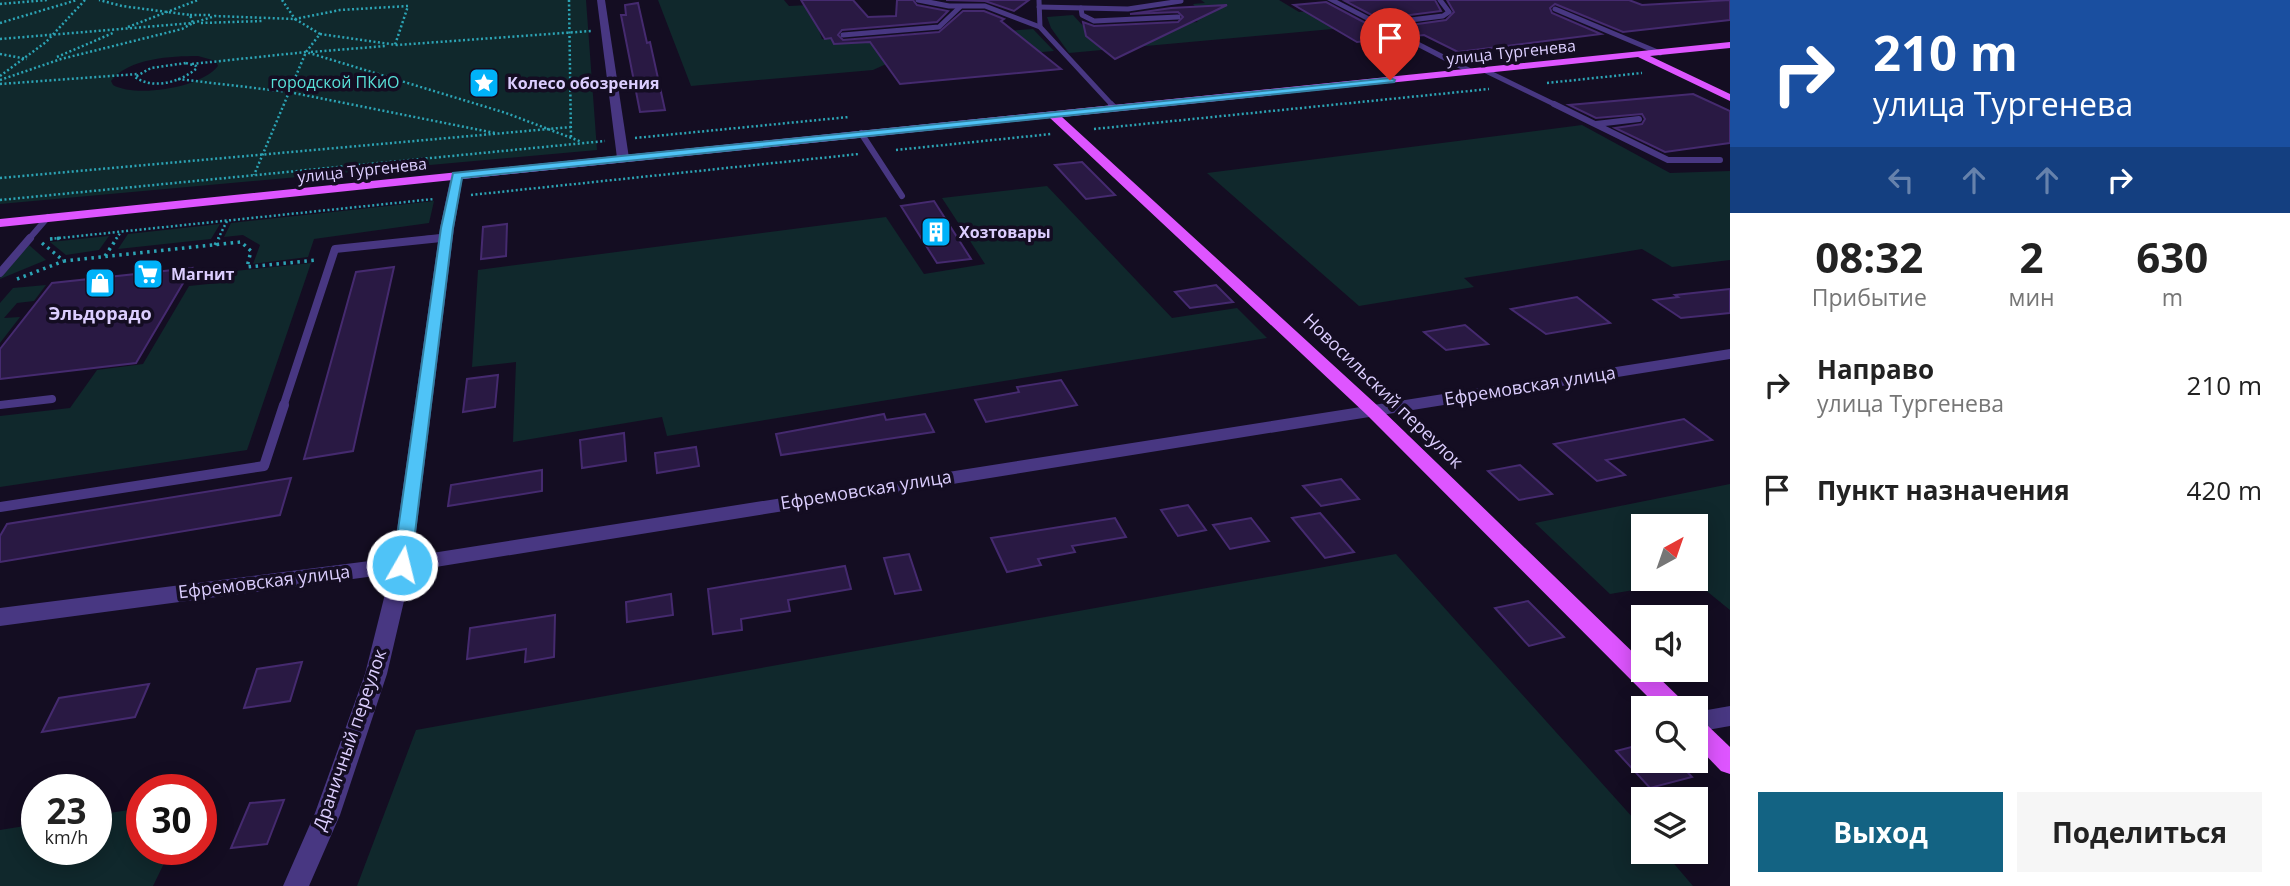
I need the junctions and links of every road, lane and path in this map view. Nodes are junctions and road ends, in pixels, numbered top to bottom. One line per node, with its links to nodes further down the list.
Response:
1 (47, 0): 15 (path)
2 (77, 0): 26 (path)
3 (85, 0): 35 (path)
4 (99, 0): 21 (path)
5 (198, 0): 21 (path)
6 (282, 0): 25 (path)
7 (411, 0): 16 (path)
8 (569, 0): 32 (path)
9 (601, 0): 69 (street)
10 (918, 0): 17 (lane)
11 (1040, 0): 18 (lane)
12 (1331, 0): 28 (street)
13 (1440, 0): 28 (lane)
14 (1181, 1): 19 (lane)
15 (0, 4)
16 (408, 6): 25 (path); 37 (path)
17 (960, 7): 29 (lane); 34 (lane)
18 (1039, 7): 19 (lane); 29 (lane)
19 (1081, 8): 24 (lane)
20 (1555, 9): 40 (lane)
21 (167, 12): 22 (path); 30 (path)
22 (190, 15): 23 (path); 27 (path)
23 (215, 16): 25 (path); 27 (path)
24 (1178, 17)
25 (295, 19): 27 (path); 33 (path)
26 (0, 23)
27 (193, 23): 30 (path); 47 (path)
28 (1378, 24): 48 (street)
29 (1040, 27): 55 (lane)
30 (120, 30): 35 (path); 47 (path)
31 (592, 31): 32 (path)
32 (569, 33): 37 (path); 59 (path)
33 (320, 34): 37 (path); 39 (path)
34 (843, 35)
35 (55, 36): 36 (path); 43 (path)
36 (0, 40)
37 (397, 45): 39 (path)
38 (1730, 46): 40 (main road, улица Тургенева)
39 (306, 52): 44 (path); 53 (path); 60 (path)
40 (1660, 53): 42 (main road, улица Тургенева)
41 (0, 54): 43 (path)
42 (1640, 55): 45 (main road); 46 (main road, улица Тургенева)
43 (27, 59): 51 (path)
44 (192, 64): 49 (path); 50 (path)
45 (1671, 70): 52 (path); 54 (main road)
46 (1486, 71): 48 (main road, улица Тургенева); 52 (lane)
47 (20, 72): 51 (path)
48 (1473, 72): 55 (main road, улица Тургенева)
49 (138, 74): 50 (path); 51 (path)
50 (178, 79): 53 (path)
51 (0, 80)
52 (1517, 86): 58 (lane); 62 (path)
53 (289, 92): 64 (path); 68 (path)
54 (1730, 98)
55 (1115, 108): 56 (main road, улица Тургенева)
56 (1052, 114): 61 (main road, улица Тургенева); 62 (main road, Новосильский переулок)
57 (1639, 119): 58 (lane)
58 (1595, 124): 70 (lane)
59 (571, 127): 60 (path); 65 (path)
60 (550, 130): 64 (path); 65 (path)
61 (884, 131): 63 (main road, улица Тургенева); 66 (path)
62 (1070, 131): 66 (path); 91 (main road, Новосильский переулок)
63 (862, 133): 67 (lane); 69 (main road, улица Тургенева)
64 (499, 134): 68 (path)
65 (571, 138): 71 (path)
66 (896, 150): 67 (path)
67 (874, 153): 74 (lane); 75 (path)
68 (262, 156): 71 (path); 73 (path)
69 (623, 158): 72 (main road, улица Тургенева)
70 (1720, 160)
71 (254, 175): 76 (path)
72 (457, 176): 75 (street, Драничный переулок); 77 (main road, улица Тургенева)
73 (0, 178)
74 (902, 196)
75 (452, 197): 78 (path); 81 (street, Драничный переулок)
76 (0, 200)
77 (48, 217): 79 (main road, улица Тургенева); 86 (lane)
78 (228, 221): 80 (path); 82 (path)
79 (0, 223)
80 (122, 232): 83 (path); 85 (path)
81 (446, 237): 84 (lane); 93 (street, Драничный переулок)
82 (215, 244): 83 (path); 84 (path)
83 (105, 256): 85 (path)
84 (332, 258): 92 (lane)
85 (64, 261): 87 (path)
86 (0, 273)
87 (13, 281)
88 (1730, 354): 91 (street, Ефремовская улица)
89 (52, 399): 90 (lane)
90 (0, 405)
91 (1373, 411): 93 (street, Ефремовская улица); 95 (main road, Новосильский переулок)
92 (0, 507)
93 (402, 565): 94 (street, Ефремовская улица); 100 (street, Драничный переулок)
94 (0, 617)
95 (1663, 696)
96 (1730, 716): 97 (street)
97 (1708, 720)
98 (1708, 741): 99 (main road)
99 (1730, 763)
100 (296, 886)

